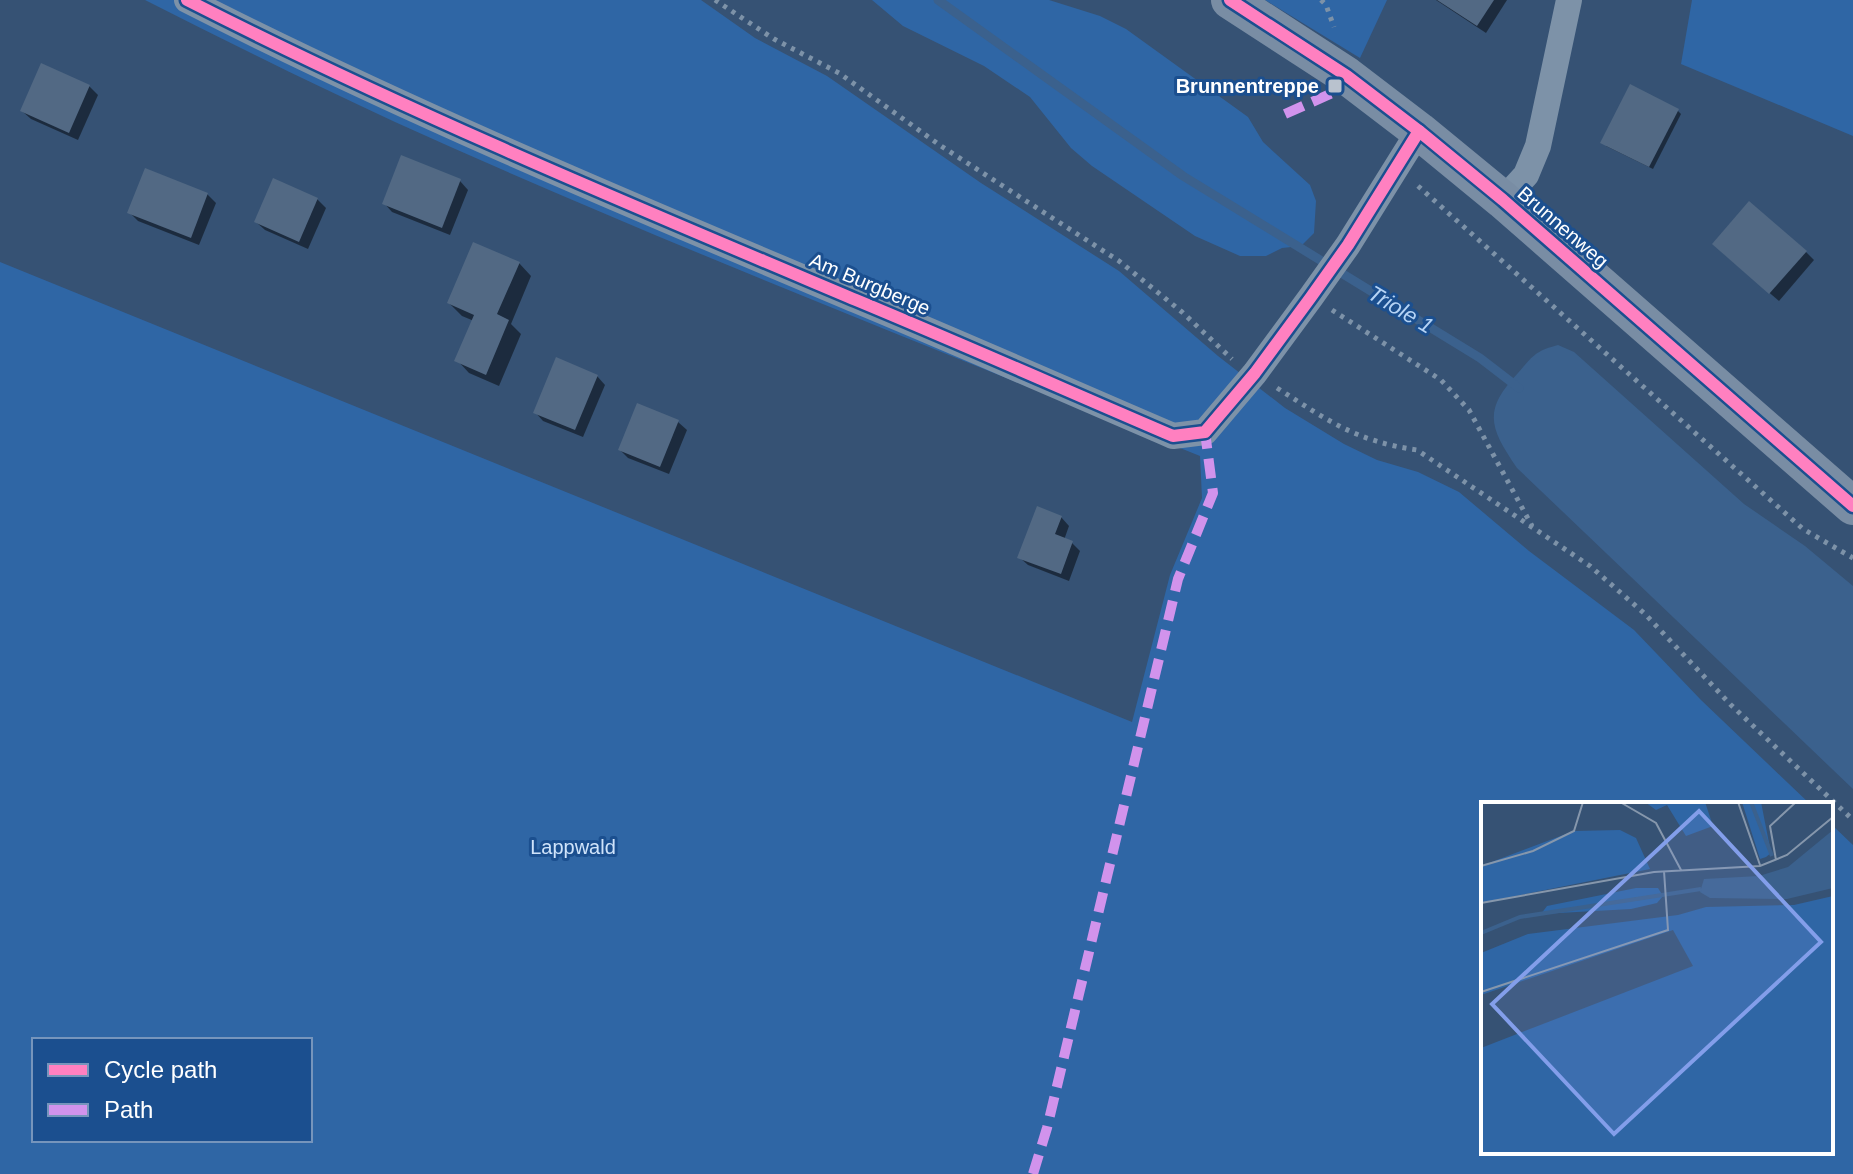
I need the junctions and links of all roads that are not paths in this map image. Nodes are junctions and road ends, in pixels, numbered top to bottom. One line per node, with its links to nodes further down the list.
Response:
1 (187, 0): 4 (street, Am Burgberge)
2 (1230, 0): 4 (main road, Brunnenweg)
3 (1569, 0): 5 (street, Brunnenweg)
4 (1419, 131): 5 (main road, Brunnenweg)
5 (1503, 200): 6 (main road, Brunnenweg)
6 (1853, 506)

